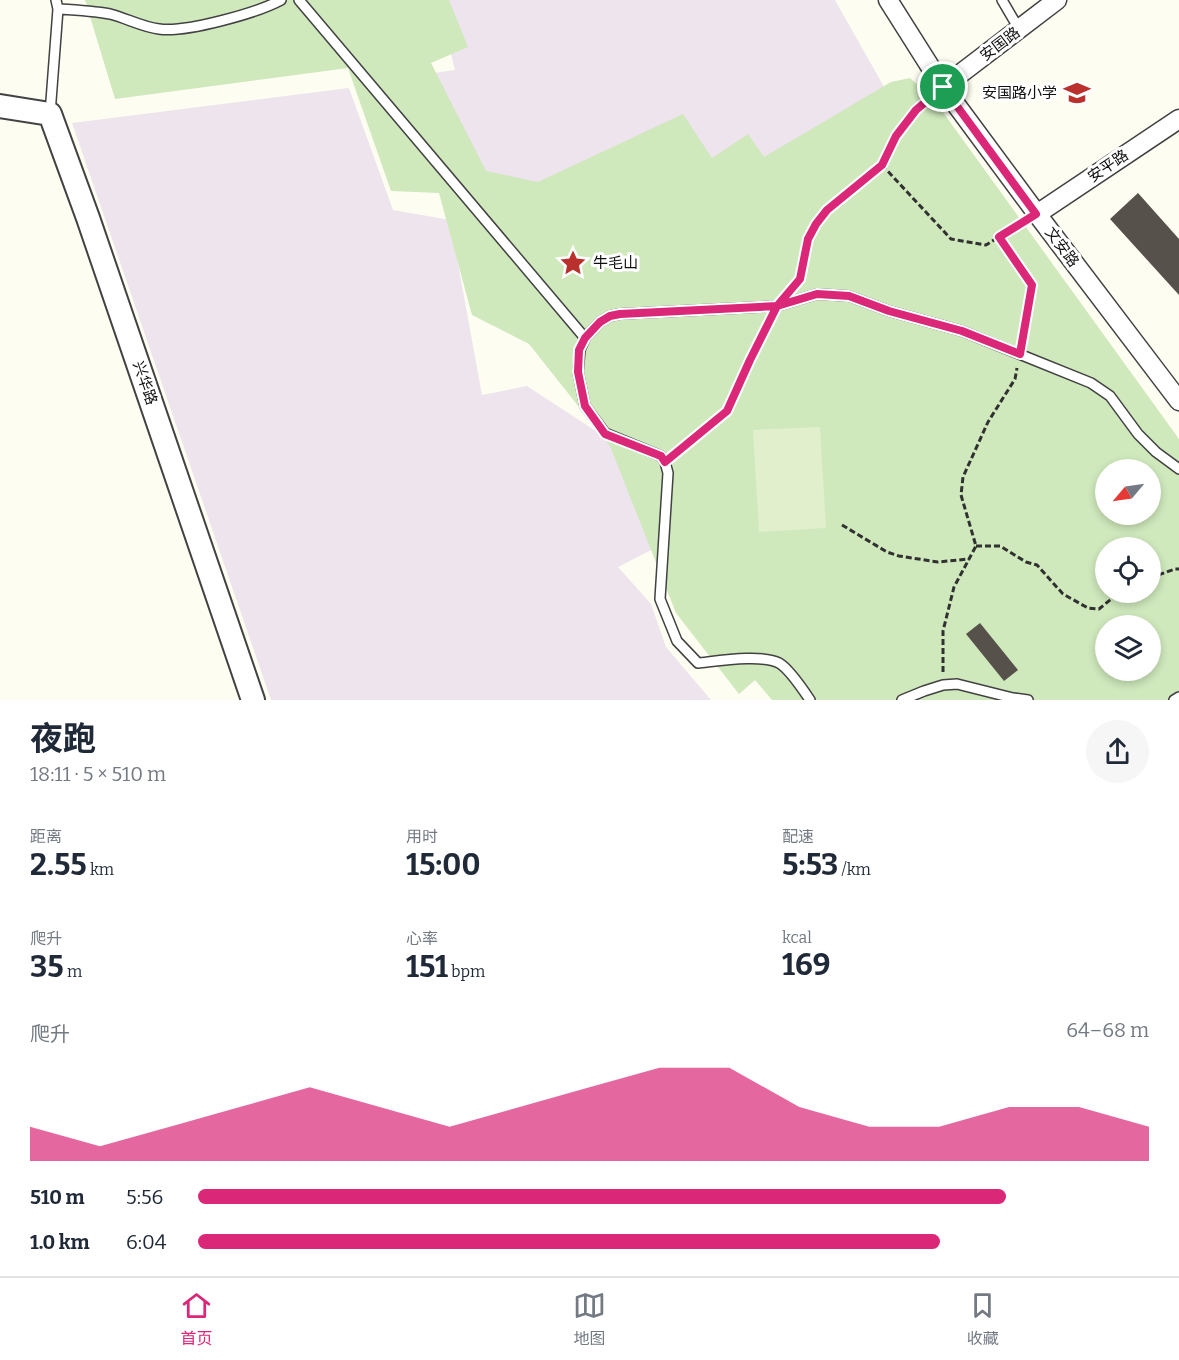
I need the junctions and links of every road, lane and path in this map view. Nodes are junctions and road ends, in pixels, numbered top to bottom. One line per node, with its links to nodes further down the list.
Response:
1 (280, 0): 6 (lane)
2 (299, 0): 16 (lane)
3 (888, 0): 8 (street, 文安路)
4 (1002, 0): 7 (lane)
5 (1057, 0): 7 (street, 安国路)
6 (57, 4): 10 (lane)
7 (1019, 29): 8 (street, 安国路)
8 (943, 87): 12 (path); 13 (street, 文安路)
9 (0, 106): 10 (street)
10 (50, 114): 29 (street, 兴华路)
11 (1179, 119): 13 (street, 安平路)
12 (882, 165): 14 (path); 15 (path)
13 (1036, 214): 14 (path); 18 (street, 文安路)
14 (999, 237): 17 (path)
15 (777, 306): 16 (lane); 17 (lane); 19 (path)
16 (585, 338): 19 (lane)
17 (1020, 354): 20 (lane); 22 (path)
18 (1179, 401)
19 (665, 462): 30 (lane)
20 (1179, 469)
21 (842, 525): 23 (path)
22 (976, 546): 23 (path); 26 (path)
23 (969, 559): 27 (path)
24 (1179, 569): 25 (path)
25 (1161, 574)
26 (1106, 603)
27 (943, 686): 31 (lane); 32 (lane)
28 (1179, 697): 33 (lane)
29 (254, 700)
30 (810, 700)
31 (902, 700)
32 (1028, 700)
33 (1174, 700)

